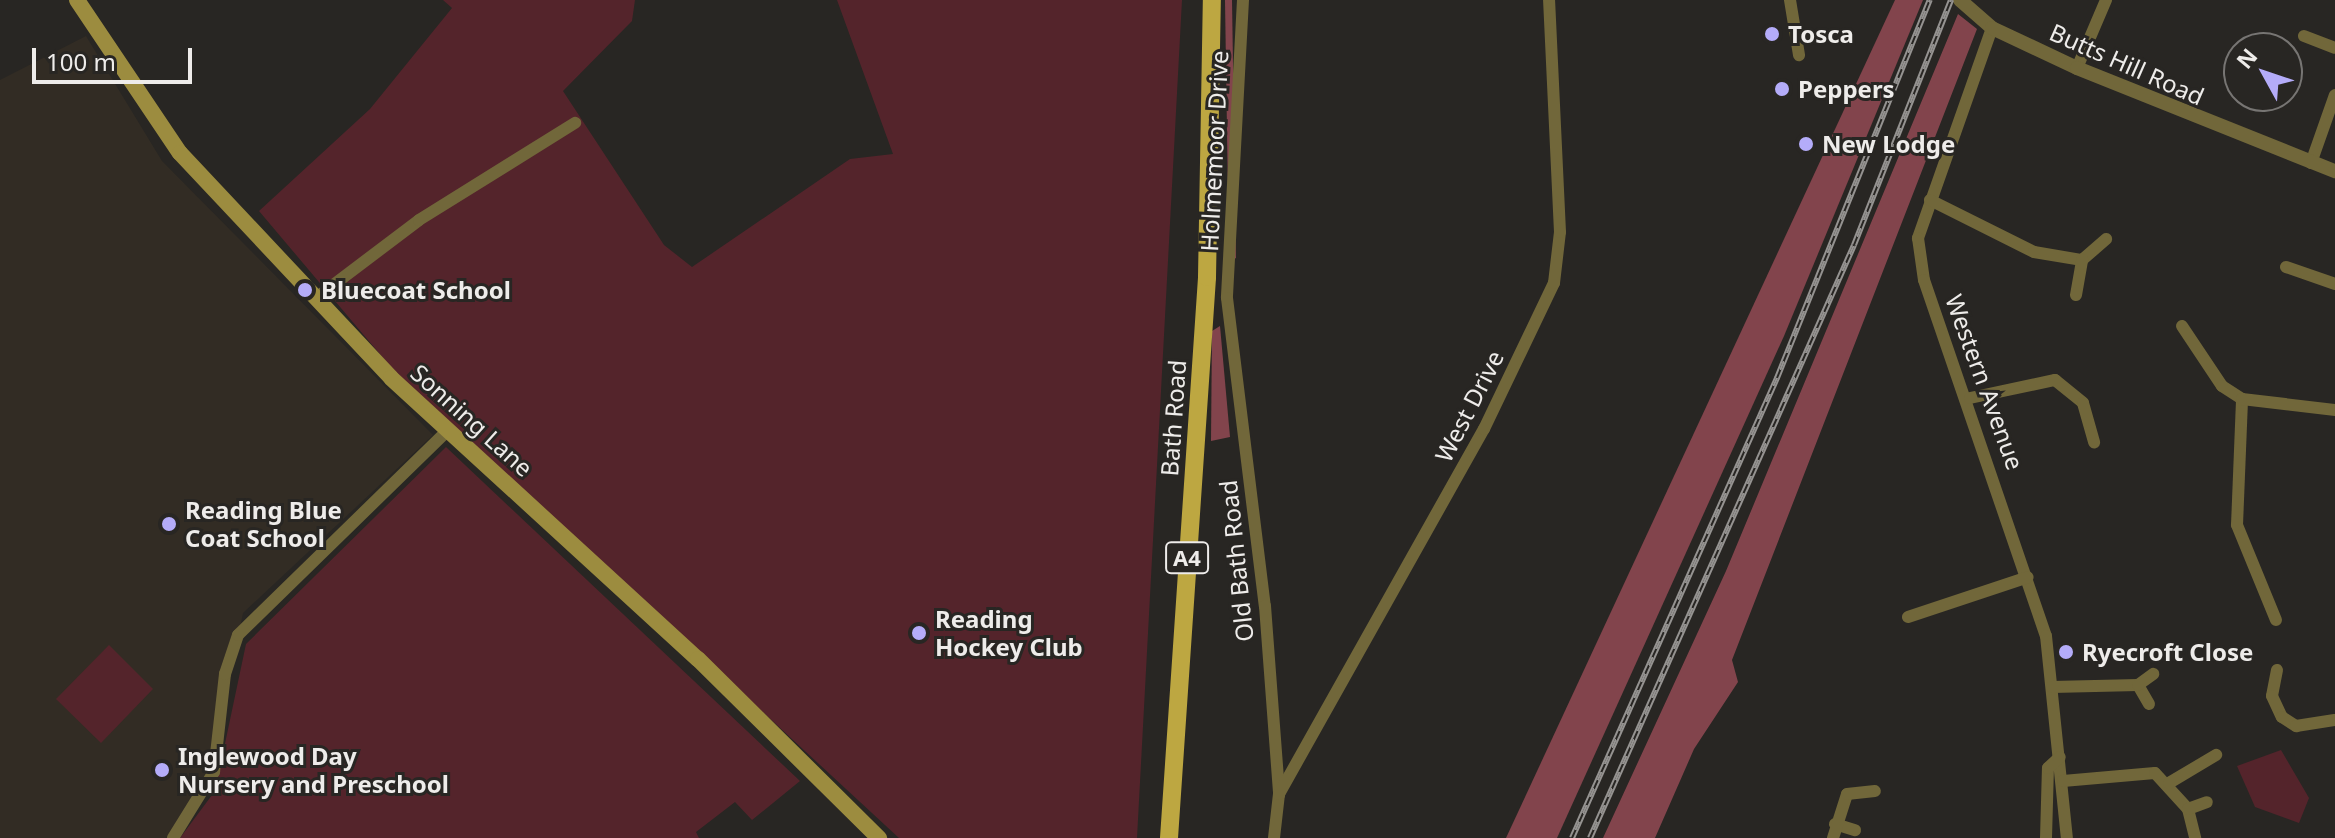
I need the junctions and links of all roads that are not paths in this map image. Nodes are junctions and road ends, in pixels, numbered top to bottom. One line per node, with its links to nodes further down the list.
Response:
1 (77, 0): 24 (main road, Sonning Lane)
2 (1212, 0): 21 (main road, Bath Road / A4)
3 (1243, 0): 22 (street, Holmemoor Drive)
4 (1549, 0): 46 (street, West Drive)
5 (1790, 0): 11 (street)
6 (2106, 0): 12 (street)
7 (1966, 5): 8 (street, Butts Hill Road)
8 (1992, 28): 12 (street, Butts Hill Road); 17 (street, Western Avenue)
9 (2304, 36): 10 (street)
10 (2335, 48)
11 (1799, 55)
12 (2077, 68): 15 (street, Butts Hill Road)
13 (2335, 95): 15 (street)
14 (575, 123): 24 (street)
15 (2311, 163): 16 (street, Butts Hill Road)
16 (2335, 171)
17 (1930, 200): 19 (street); 27 (street, Western Avenue)
18 (2106, 239): 19 (street)
19 (2082, 260): 25 (street)
20 (2286, 267): 23 (street)
21 (1207, 277): 22 (street, Holmemoor Drive); 53 (main road, Bath Road / A4)
22 (1230, 280): 46 (street, Old Bath Road)
23 (2335, 284)
24 (320, 295): 30 (main road, Sonning Lane)
25 (2076, 295)
26 (2182, 326): 28 (street)
27 (1970, 398): 31 (street); 32 (street, Western Avenue)
28 (2242, 399): 29 (street); 34 (street)
29 (2335, 410)
30 (448, 430): 51 (street); 52 (main road, Sonning Lane)
31 (2094, 442)
32 (2028, 577): 33 (street); 38 (street, Western Avenue)
33 (1908, 617)
34 (2276, 620)
35 (2277, 670): 40 (street)
36 (2153, 674): 37 (street)
37 (2138, 685): 38 (street); 39 (street)
38 (2052, 687): 42 (street, Western Avenue)
39 (2149, 704)
40 (2335, 720)
41 (2216, 755): 44 (street)
42 (2060, 757): 43 (street, Western Avenue); 56 (street, Western Avenue)
43 (2063, 781): 44 (street); 57 (street, Western Avenue)
44 (2169, 783): 48 (street)
45 (1875, 791): 49 (street)
46 (1279, 794): 54 (street, Old Bath Road)
47 (2207, 802): 48 (street)
48 (2188, 809): 58 (street)
49 (1835, 824): 50 (street); 55 (street)
50 (1855, 830)
51 (173, 838)
52 (879, 838)
53 (1169, 838)
54 (1274, 838)
55 (1833, 838)
56 (2046, 838)
57 (2067, 838)
58 (2195, 838)

